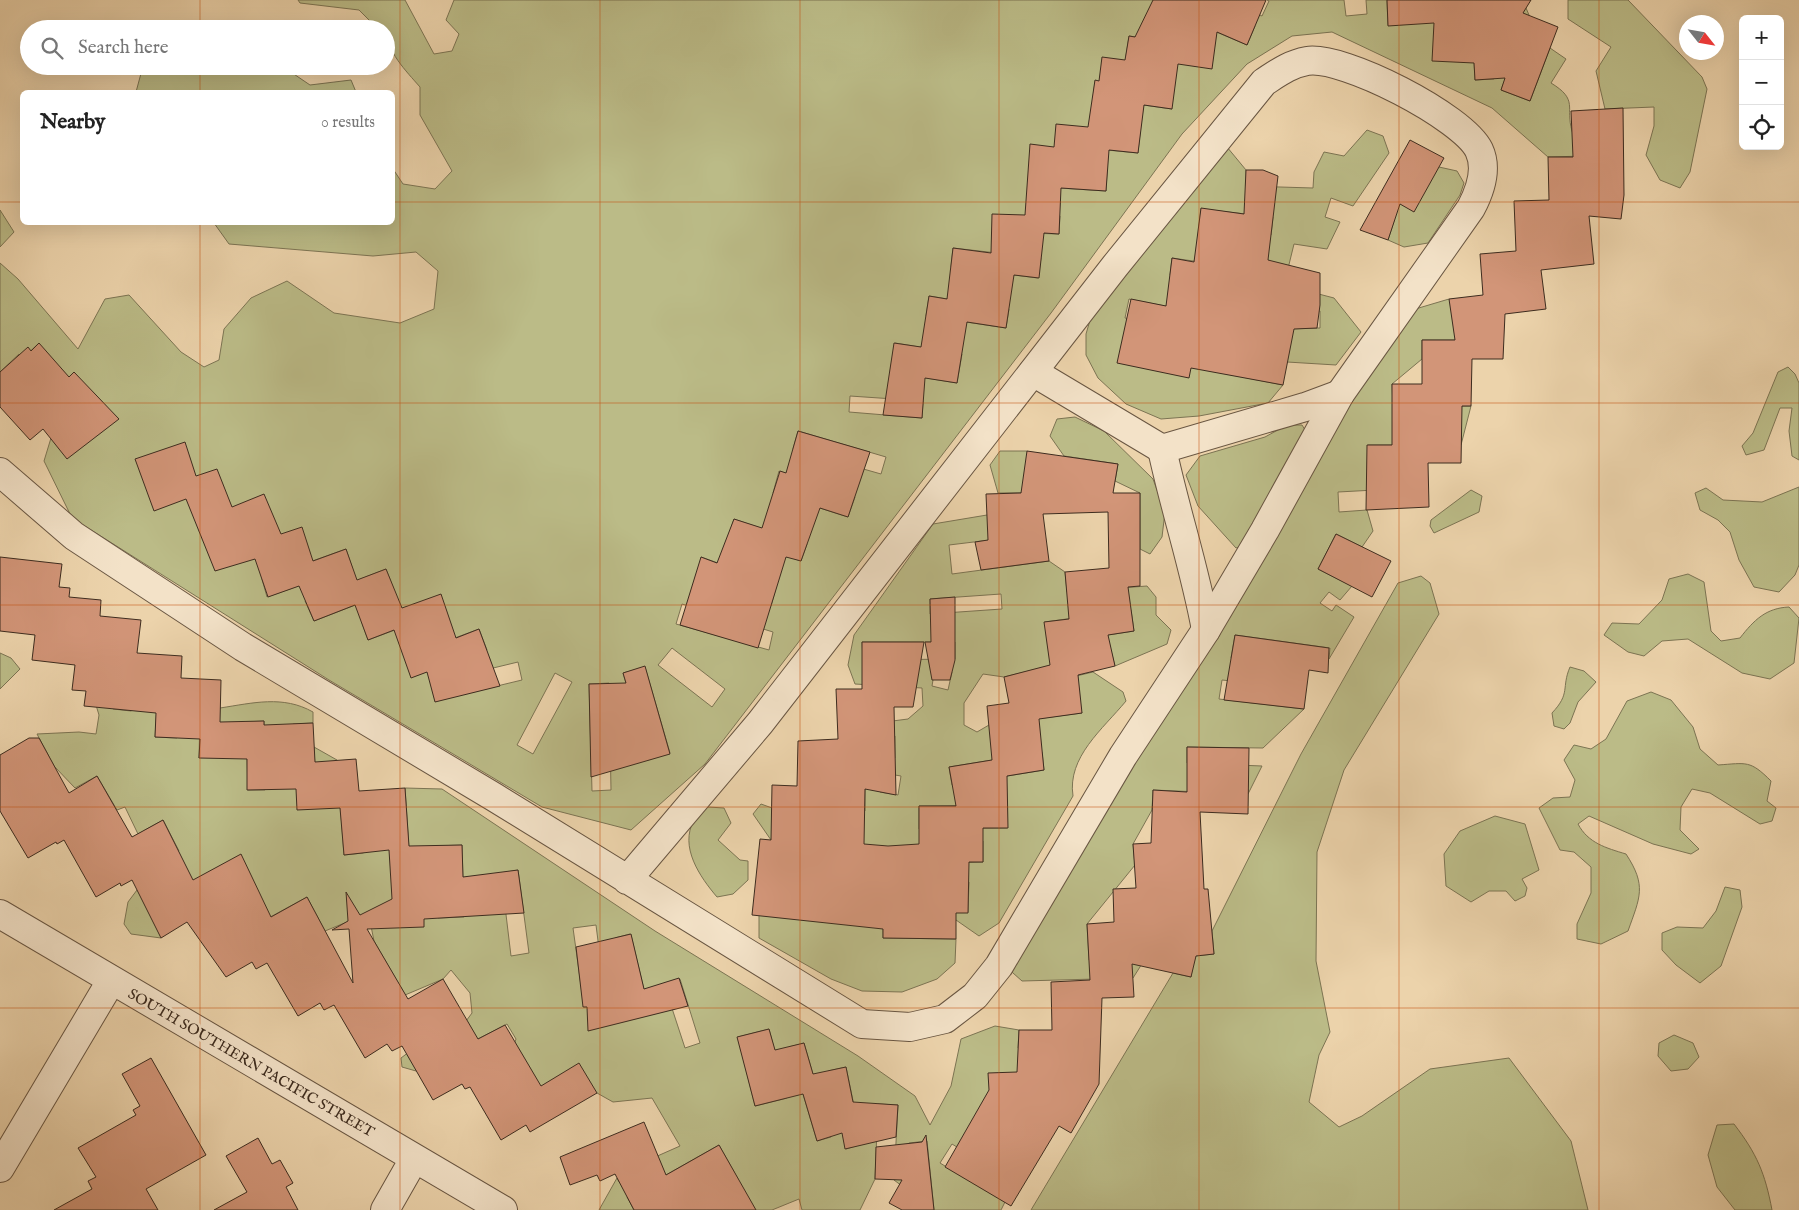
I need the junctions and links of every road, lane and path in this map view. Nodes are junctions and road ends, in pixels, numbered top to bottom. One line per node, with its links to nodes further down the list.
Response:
1 (1033, 372): 2 (street); 3 (street); 6 (street)
2 (1340, 394): 3 (street); 5 (street)
3 (1162, 449): 5 (street)
4 (0, 472): 6 (street)
5 (1206, 630): 6 (street)
6 (627, 880)
7 (0, 914): 8 (street, SOUTH SOUTHERN PACIFIC STREET)
8 (111, 981): 9 (street, SOUTH SOUTHERN PACIFIC STREET); 10 (street)
9 (414, 1158): 11 (street); 12 (street, SOUTH SOUTHERN PACIFIC STREET)
10 (0, 1168)
11 (385, 1210)
12 (502, 1210)

